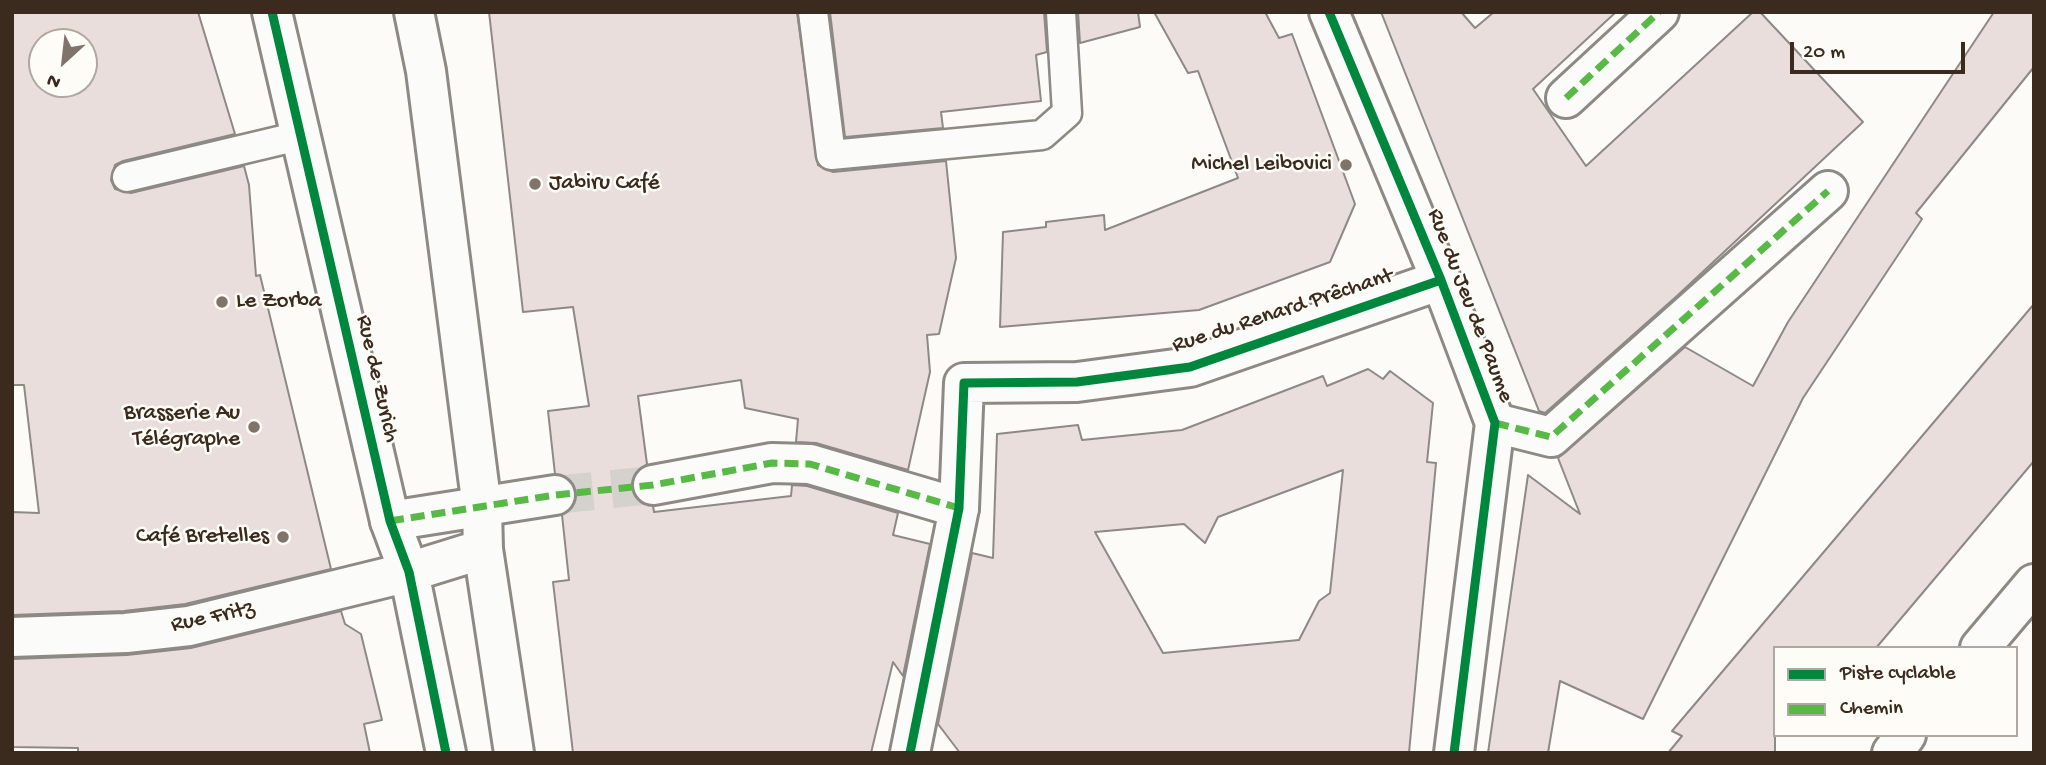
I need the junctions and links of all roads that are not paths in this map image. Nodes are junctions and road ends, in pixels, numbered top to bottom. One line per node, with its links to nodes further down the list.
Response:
1 (272, 12): 8 (street, Rue de Zurich)
2 (414, 12): 15 (street)
3 (813, 12): 4 (lane)
4 (1061, 12)
5 (1329, 12): 11 (street, Rue du Jeu de Paume)
6 (1659, 12): 7 (street)
7 (1566, 98)
8 (299, 136): 9 (lane); 17 (street, Rue de Zurich)
9 (127, 177)
10 (1828, 191): 12 (street, Rue du Jeu de Paume)
11 (1441, 280): 12 (street, Rue du Jeu de Paume); 16 (street, Rue du Renard Prêchant)
12 (1494, 423): 26 (street, Rue du Jeu de Paume)
13 (653, 485): 16 (street)
14 (555, 495): 15 (street)
15 (482, 508): 17 (street); 18 (street)
16 (960, 508): 25 (street, Rue du Renard Prêchant)
17 (390, 521): 19 (street, Rue de Zurich)
18 (484, 549): 19 (street); 24 (street)
19 (409, 572): 21 (street, Rue Fritz); 23 (street, Rue de Zurich)
20 (2034, 584): 22 (street)
21 (12, 637)
22 (1982, 646)
23 (446, 753)
24 (514, 753)
25 (910, 753)
26 (1454, 753)

